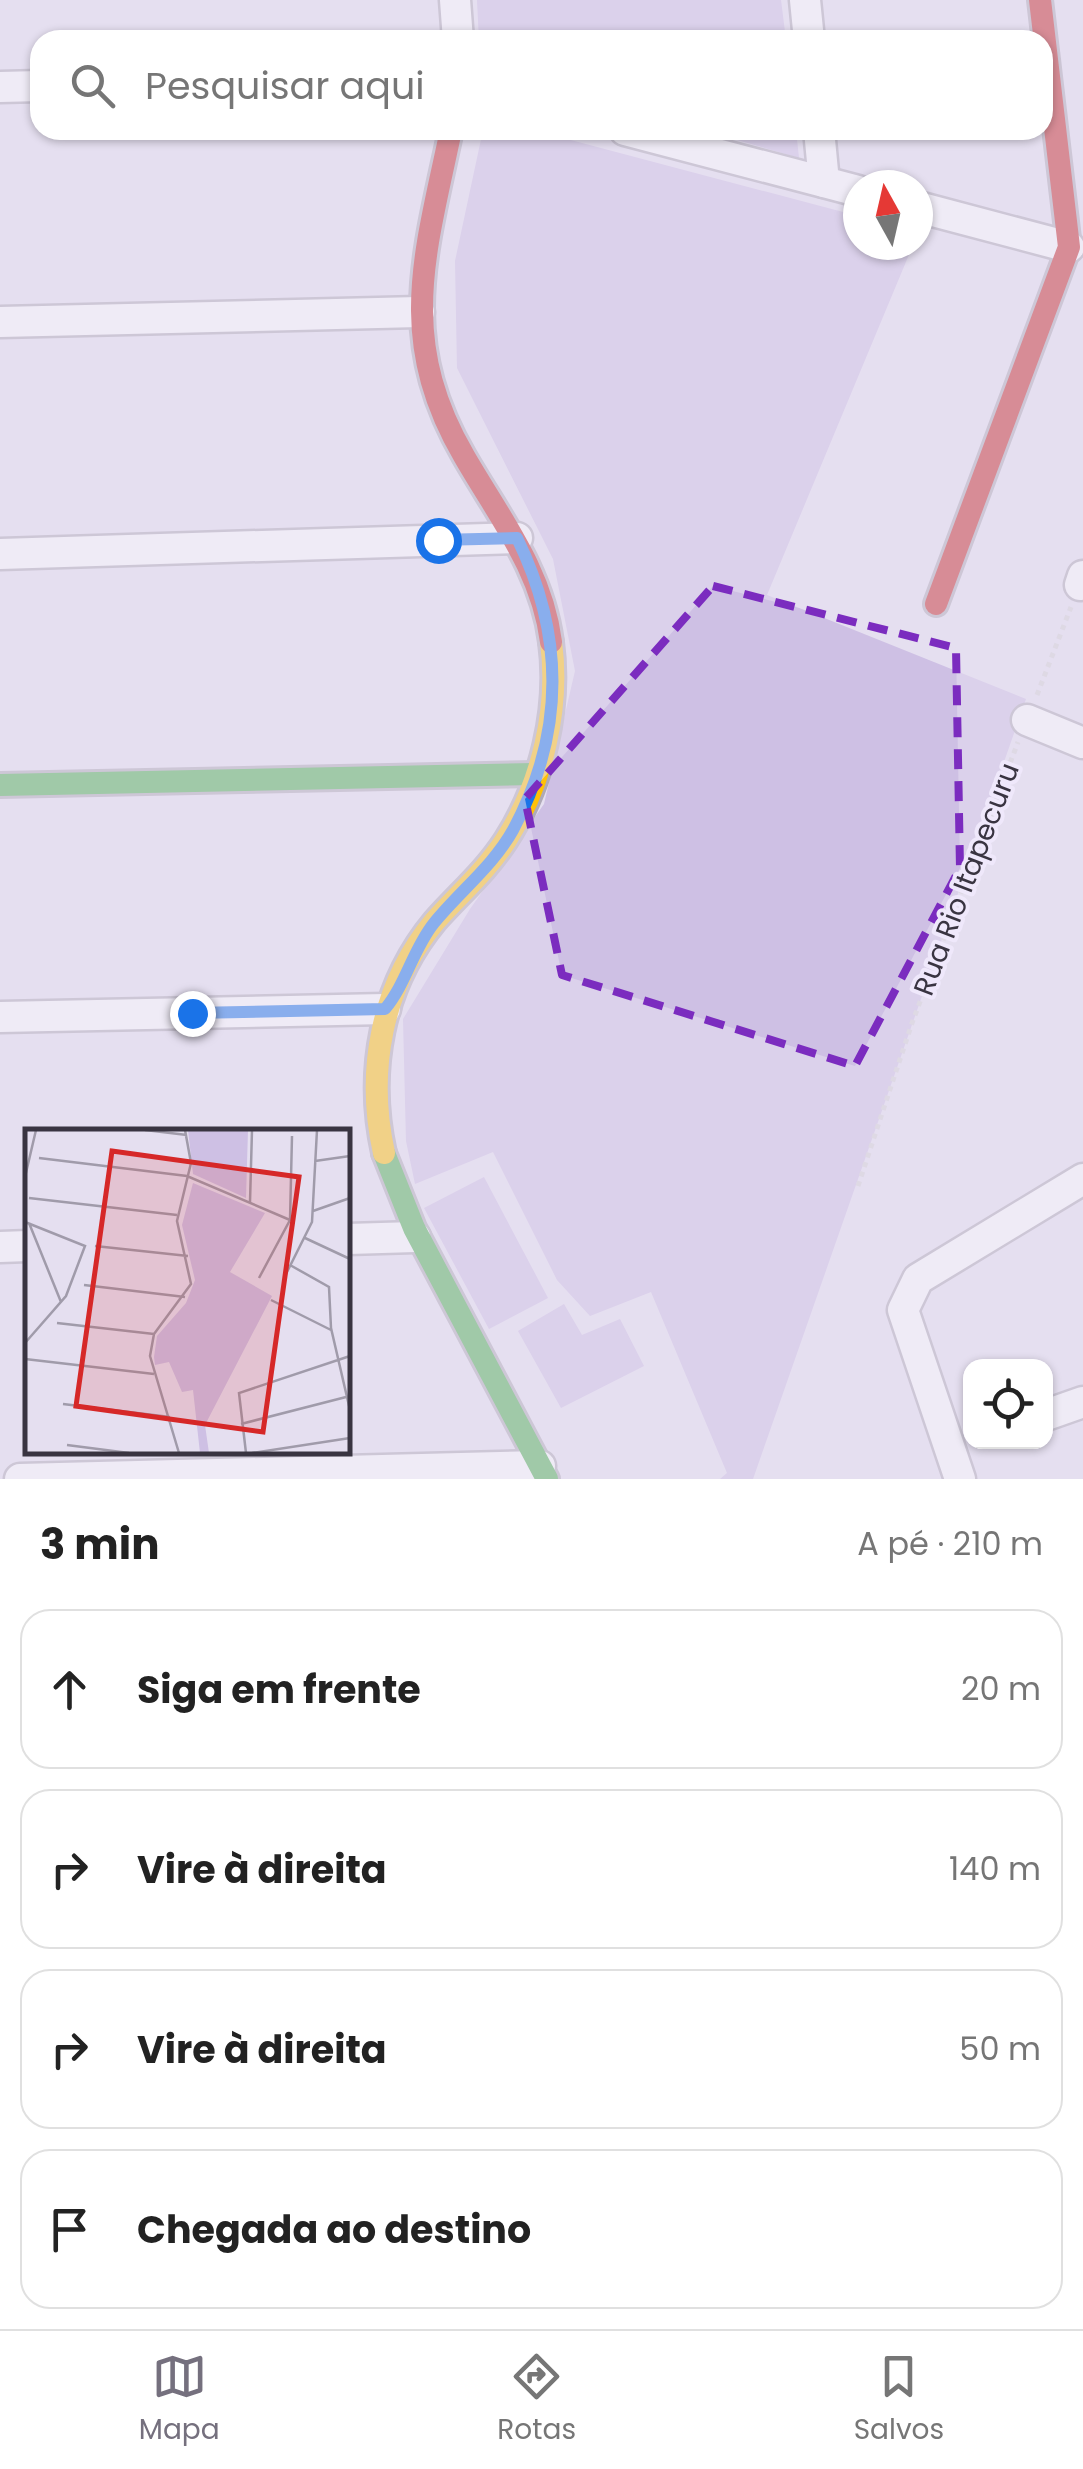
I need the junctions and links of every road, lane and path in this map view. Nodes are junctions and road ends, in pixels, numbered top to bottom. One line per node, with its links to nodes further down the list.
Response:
1 (456, 0): 4 (street)
2 (805, 0): 5 (street)
3 (1040, 0): 6 (street)
4 (458, 30)
5 (809, 30)
6 (1044, 30)
7 (30, 86): 8 (street)
8 (0, 87)
9 (1053, 111): 16 (street)
10 (450, 140): 17 (street)
11 (663, 140): 13 (street)
12 (820, 140): 13 (street)
13 (824, 182): 14 (street)
14 (843, 187)
15 (933, 211): 16 (street)
16 (1069, 247): 22 (street)
17 (419, 312): 18 (street); 19 (street)
18 (0, 322)
19 (517, 538): 20 (street); 25 (street)
20 (0, 554)
21 (1081, 580): 23 (path, Rua Rio Itapecuru)
22 (936, 604)
23 (1027, 720): 24 (street); 30 (path, Rua Rio Itapecuru)
24 (1083, 743)
25 (535, 774): 26 (street); 27 (street)
26 (0, 785)
27 (385, 1009): 28 (street); 31 (street)
28 (0, 1017)
29 (1083, 1180): 37 (street)
30 (858, 1186)
31 (415, 1238): 32 (street); 38 (street)
32 (350, 1239)
33 (25, 1246): 34 (street)
34 (0, 1247)
35 (1083, 1402): 36 (street)
36 (1053, 1413)
37 (962, 1457)
38 (543, 1473): 39 (street)
39 (20, 1479)

